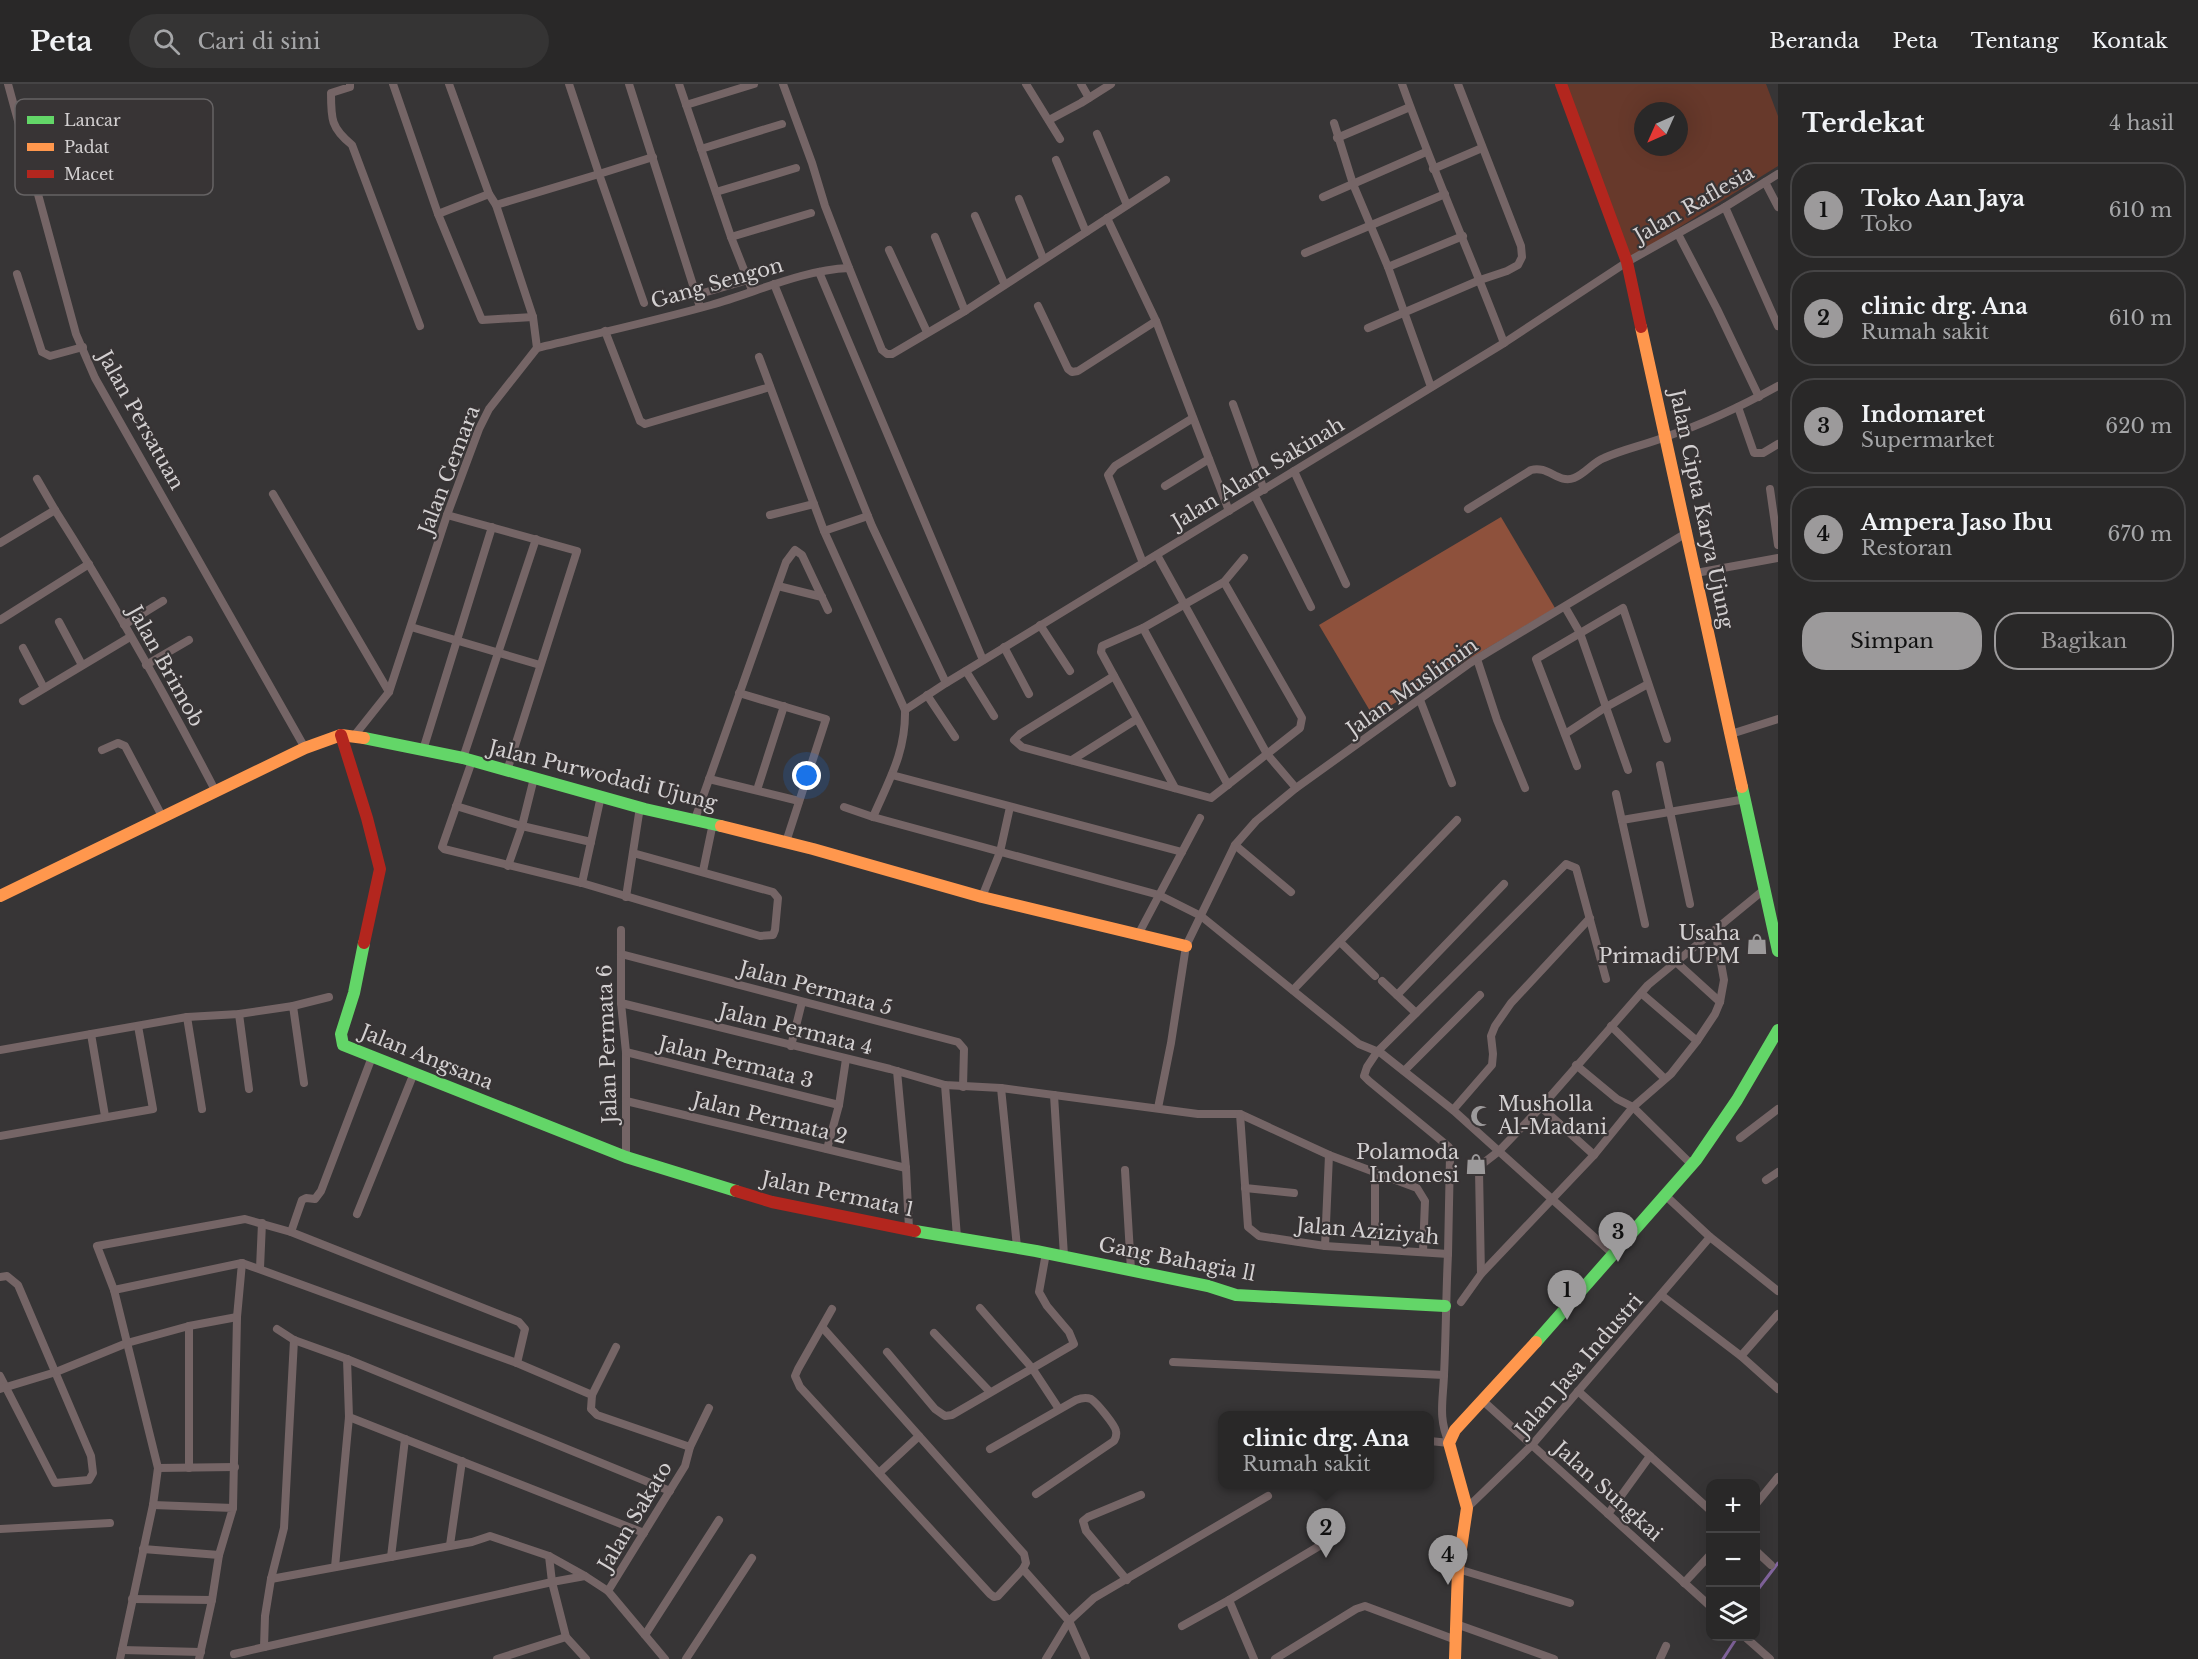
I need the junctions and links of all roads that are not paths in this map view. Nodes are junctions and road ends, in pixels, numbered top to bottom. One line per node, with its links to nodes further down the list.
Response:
1 (8, 84): 19 (street, Jalan Persatuan)
2 (350, 84): 79 (street)
3 (393, 84): 49 (street)
4 (449, 84): 39 (street)
5 (569, 84): 33 (street)
6 (629, 84): 29 (street)
7 (679, 84): 17 (street)
8 (754, 84): 17 (street)
9 (783, 84): 63 (street)
10 (1026, 84): 20 (street)
11 (1081, 84): 16 (street)
12 (1111, 84): 16 (street)
13 (1402, 84): 18 (street)
14 (1458, 84): 26 (street)
15 (1561, 84): 61 (street, Jalan Cipta Karya Ujung)
16 (1089, 98): 20 (street)
17 (686, 105): 27 (street)
18 (1410, 107): 25 (street); 28 (street)
19 (15, 110)
20 (1049, 120): 24 (street)
21 (1334, 123): 25 (street)
22 (783, 124): 27 (street)
23 (1097, 134): 45 (street)
24 (1060, 138)
25 (1337, 138): 37 (street)
26 (1482, 148): 32 (street); 67 (street)
27 (700, 149): 38 (street)
28 (1426, 152): 32 (street); 37 (street)
29 (653, 157): 33 (street); 71 (street)
30 (1056, 160): 53 (street)
31 (796, 168): 38 (street)
32 (1433, 169): 40 (street)
33 (599, 174): 44 (street); 72 (street)
34 (1778, 174): 36 (street, Jalan Raflesia)
35 (1166, 180): 45 (street)
36 (1765, 182): 46 (street, Jalan Raflesia); 47 (street)
37 (1353, 184): 42 (street); 52 (street)
38 (716, 192): 56 (street)
39 (489, 194): 44 (street); 49 (street)
40 (1445, 194): 52 (street); 55 (street)
41 (38, 195): 85 (street, Jalan Persatuan)
42 (1323, 197)
43 (1019, 199): 60 (street)
44 (496, 205): 77 (street)
45 (1127, 205): 51 (street)
46 (1725, 207): 54 (street, Jalan Raflesia); 80 (street)
47 (1778, 207)
48 (811, 213): 56 (street)
49 (438, 214): 77 (street)
50 (975, 216): 68 (street)
51 (1107, 218): 53 (street); 78 (street)
52 (1371, 225): 59 (street); 62 (street)
53 (1086, 232): 60 (street)
54 (1678, 234): 61 (street, Jalan Raflesia); 91 (street)
55 (1462, 236): 62 (street); 67 (street)
56 (731, 237): 66 (street)
57 (935, 237): 75 (street)
58 (889, 250): 83 (street)
59 (1305, 254)
60 (1043, 258): 68 (street)
61 (1627, 262): 84 (street, Jalan Alam Sakinah); 95 (street, Jalan Cipta Karya Ujung)
62 (1388, 267): 76 (street)
63 (849, 268): 64 (street, Gang Sengon); 83 (street)
64 (819, 272): 69 (street, Gang Sengon); 147 (street)
65 (17, 274): 85 (street)
66 (748, 280): 70 (street); 71 (street)
67 (1480, 280): 76 (street); 84 (street)
68 (1004, 283): 75 (street)
69 (774, 284): 70 (street, Gang Sengon); 111 (street)
70 (752, 290): 74 (street, Gang Sengon)
71 (696, 295): 74 (street)
72 (644, 303)
73 (1038, 306): 78 (street)
74 (700, 307): 82 (street, Gang Sengon)
75 (965, 310): 83 (street)
76 (1405, 312): 81 (street); 90 (street)
77 (533, 317): 86 (street)
78 (1156, 321): 94 (street)
79 (420, 326)
80 (1778, 326)
81 (1368, 328)
82 (605, 331): 86 (street, Gang Sengon); 89 (street)
83 (927, 332)
84 (1504, 343): 90 (street, Jalan Alam Sakinah)
85 (82, 347): 174 (street, Jalan Persatuan)
86 (537, 348): 109 (street, Jalan Cemara)
87 (759, 357): 89 (street)
88 (1778, 386): 91 (street)
89 (770, 387): 105 (street)
90 (1431, 387): 98 (street, Jalan Alam Sakinah)
91 (1759, 397): 93 (street)
92 (1233, 404): 102 (street)
93 (1738, 407): 95 (street); 96 (street)
94 (1193, 418): 97 (street); 122 (street)
95 (1666, 437): 106 (street); 114 (street, Jalan Cipta Karya Ujung)
96 (1778, 444)
97 (1209, 459): 100 (street); 108 (street)
98 (1294, 471): 102 (street, Jalan Alam Sakinah); 125 (street)
99 (37, 479): 107 (street, Jalan Brimob)
100 (1165, 486)
101 (1770, 489): 117 (street)
102 (1264, 490): 104 (street, Jalan Alam Sakinah)
103 (273, 494): 157 (street)
104 (1255, 496): 108 (street, Jalan Alam Sakinah); 131 (street)
105 (814, 504): 110 (street); 113 (street)
106 (1468, 509)
107 (55, 510): 116 (street); 121 (street, Jalan Brimob)
108 (1229, 511): 118 (street, Jalan Alam Sakinah)
109 (447, 515): 112 (street); 137 (street, Jalan Cemara)
110 (770, 515)
111 (868, 516): 113 (street); 154 (street)
112 (492, 527): 115 (street); 142 (street)
113 (824, 531): 165 (street)
114 (1688, 532): 123 (street, Jalan Cipta Karya Ujung); 130 (street, Jalan Muslimin)
115 (536, 539): 145 (street); 150 (street)
116 (0, 543)
117 (1778, 546)
118 (1157, 555): 122 (street, Jalan Alam Sakinah); 129 (street)
119 (1244, 558): 124 (street)
120 (1778, 558): 123 (street)
121 (87, 560): 133 (street); 135 (street, Jalan Brimob)
122 (1143, 563): 136 (street, Jalan Alam Sakinah)
123 (1696, 573): 170 (street, Jalan Cipta Karya Ujung)
124 (1224, 582): 129 (street); 177 (street)
125 (1346, 584)
126 (777, 586): 127 (street); 127 (street); 158 (street)
127 (822, 597): 132 (street)
128 (163, 601): 135 (street)
129 (1184, 604): 138 (street); 177 (street)
130 (1565, 607): 139 (street); 146 (street, Jalan Muslimin)
131 (1311, 608)
132 (828, 610)
133 (0, 620)
134 (59, 622): 149 (street)
135 (124, 625): 140 (street, Jalan Brimob)
136 (1040, 625): 143 (street, Jalan Alam Sakinah); 152 (street)
137 (411, 627): 142 (street); 157 (street, Jalan Cemara)
138 (1143, 628): 153 (street); 188 (street)
139 (1580, 633): 155 (street); 164 (street); 169 (street)
140 (130, 637): 148 (street, Jalan Brimob); 149 (street)
141 (189, 640): 148 (street)
142 (458, 640): 145 (street); 176 (street)
143 (1004, 647): 147 (street, Jalan Alam Sakinah); 159 (street)
144 (23, 648): 156 (street)
145 (499, 653): 150 (street); 178 (street)
146 (1477, 659): 161 (street, Jalan Muslimin); 191 (street)
147 (983, 660): 151 (street, Jalan Alam Sakinah)
148 (146, 664): 193 (street, Jalan Brimob)
149 (82, 665): 156 (street)
150 (540, 665): 183 (street)
151 (966, 670): 154 (street, Jalan Alam Sakinah); 166 (street)
152 (1070, 671)
153 (1114, 676): 168 (street); 179 (street)
154 (946, 683): 160 (street, Jalan Alam Sakinah)
155 (1648, 684): 164 (street); 173 (street)
156 (44, 688): 162 (street)
157 (389, 692): 171 (street, Jalan Cemara)
158 (739, 693): 163 (street); 186 (street)
159 (1029, 693)
160 (927, 695): 165 (street, Jalan Alam Sakinah); 172 (street)
161 (1420, 699): 187 (street); 190 (street, Jalan Muslimin)
162 (23, 701)
163 (784, 706): 192 (street); 197 (street)
164 (1606, 707): 169 (street); 182 (street)
165 (904, 710): 184 (street)
166 (994, 716)
167 (1778, 718): 170 (street)
168 (1137, 719): 179 (street); 189 (street)
169 (1565, 734): 181 (street)
170 (1731, 734): 196 (street, Jalan Cipta Karya Ujung)
171 (348, 736): 174 (street); 176 (street, Jalan Purwodadi Ujung); 261 (street, Jalan Angsana)
172 (955, 737)
173 (1666, 739)
174 (305, 748): 193 (street)
175 (102, 750): 203 (street)
176 (423, 750): 178 (street, Jalan Purwodadi Ujung)
177 (1267, 754): 188 (street); 190 (street)
178 (468, 760): 183 (street, Jalan Purwodadi Ujung); 198 (street)
179 (1072, 760): 189 (street)
180 (1660, 765): 202 (street)
181 (1577, 766)
182 (1628, 770)
183 (507, 771): 185 (street, Jalan Purwodadi Ujung)
184 (892, 775): 201 (street); 204 (street)
185 (534, 778): 195 (street, Jalan Purwodadi Ujung); 210 (street)
186 (709, 779): 192 (street); 206 (street)
187 (1452, 783)
188 (1228, 785): 189 (street)
189 (1175, 788)
190 (1296, 788): 213 (street, Jalan Muslimin)
191 (1525, 788)
192 (757, 790): 197 (street)
193 (216, 792): 203 (street)
194 (1616, 794): 208 (street)
195 (601, 796): 199 (street, Jalan Purwodadi Ujung); 211 (street)
196 (1746, 799): 202 (street); 236 (street, Jalan Cipta Karya Ujung)
197 (799, 801): 212 (street)
198 (456, 806): 210 (street); 217 (street)
199 (640, 807): 206 (street, Jalan Purwodadi Ujung); 216 (street)
200 (844, 807): 204 (street)
201 (1010, 807): 214 (street); 215 (street)
202 (1670, 812): 208 (street); 227 (street)
203 (163, 818): 224 (street)
204 (873, 818): 214 (street)
205 (1200, 818): 215 (street)
206 (695, 819): 209 (street, Jalan Purwodadi Ujung)
207 (1457, 820): 234 (street)
208 (1622, 820): 230 (street)
209 (713, 824): 212 (street, Jalan Purwodadi Ujung); 218 (street)
210 (522, 826): 211 (street); 217 (street)
211 (591, 842): 219 (street)
212 (786, 842): 226 (street, Jalan Purwodadi Ujung)
213 (1235, 845): 221 (street); 228 (street, Jalan Muslimin)
214 (999, 852): 223 (street); 226 (street)
215 (1182, 852): 223 (street)
216 (633, 853): 218 (street); 225 (street)
217 (508, 866): 219 (street)
218 (703, 871): 225 (street)
219 (582, 883): 225 (street)
220 (1504, 884): 243 (street)
221 (1291, 892)
222 (1760, 893): 232 (street)
223 (1159, 895): 228 (street); 233 (street)
224 (0, 896)
225 (626, 897)
226 (982, 897): 233 (street, Jalan Purwodadi Ujung)
227 (1690, 904)
228 (1201, 916): 235 (street); 240 (street)
229 (1590, 918): 239 (street); 249 (street); 281 (street)
230 (1645, 924)
231 (621, 930): 237 (street, Jalan Permata 6)
232 (1715, 930): 238 (street); 246 (street)
233 (1139, 933): 235 (street, Jalan Purwodadi Ujung)
234 (1340, 942): 240 (street); 243 (street)
235 (1186, 946): 278 (street)
236 (1778, 951)
237 (621, 954): 245 (street, Jalan Permata 5); 247 (street, Jalan Permata 6)
238 (1676, 962): 241 (street); 246 (street)
239 (1606, 979)
240 (1293, 990): 260 (street)
241 (1641, 993): 253 (street); 256 (street)
242 (1480, 995): 265 (street)
243 (1397, 996): 249 (street)
244 (329, 997): 248 (street)
245 (802, 1002): 257 (street); 270 (street, Jalan Permata 5)
246 (1720, 1002): 256 (street)
247 (621, 1003): 257 (street, Jalan Permata 4); 259 (street, Jalan Permata 6)
248 (293, 1006): 250 (street); 268 (street)
249 (1416, 1013): 260 (street)
250 (239, 1014): 251 (street); 272 (street)
251 (186, 1017): 252 (street); 279 (street)
252 (138, 1026): 255 (street); 283 (street)
253 (1611, 1026): 263 (street); 267 (street)
254 (1778, 1030): 291 (street)
255 (91, 1034): 258 (street); 283 (street)
256 (1697, 1041): 267 (street)
257 (791, 1046): 262 (street, Jalan Permata 4)
258 (0, 1050)
259 (626, 1052): 274 (street, Jalan Permata 6); 275 (street, Jalan Permata 3)
260 (1377, 1052): 265 (street); 312 (street)
261 (372, 1057): 266 (street, Jalan Angsana); 304 (street)
262 (846, 1059): 264 (street, Jalan Permata 4); 275 (street)
263 (1576, 1065): 276 (street); 277 (street)
264 (897, 1071): 269 (street, Jalan Permata 4); 292 (street)
265 (1404, 1071): 281 (street)
266 (414, 1073): 290 (street, Jalan Angsana); 301 (street)
267 (1664, 1078): 277 (street)
268 (304, 1083)
269 (945, 1085): 270 (street, Jalan Permata 4); 305 (street)
270 (963, 1087): 271 (street, Jalan Permata 4)
271 (1001, 1088): 273 (street, Jalan Permata 4); 308 (street)
272 (249, 1089)
273 (1054, 1095): 278 (street, Jalan Permata 4); 314 (street)
274 (626, 1101): 286 (street, Jalan Permata 2); 290 (street, Jalan Permata 6)
275 (838, 1105): 286 (street)
276 (1540, 1107): 287 (street); 289 (street)
277 (1633, 1107): 289 (street); 291 (street)
278 (1158, 1108): 282 (street, Jalan Permata 4)
279 (201, 1109)
280 (1778, 1109): 285 (street)
281 (1453, 1110): 287 (street)
282 (1240, 1114): 288 (street); 297 (street, Jalan Aziziyah)
283 (105, 1116): 284 (street)
284 (0, 1136)
285 (1740, 1138)
286 (827, 1149): 292 (street, Jalan Permata 2)
287 (1499, 1150): 300 (street); 318 (street)
288 (1329, 1155): 294 (street); 307 (street)
289 (1594, 1155): 300 (street)
290 (626, 1157): 303 (street, Jalan Permata 1)
291 (1691, 1164): 299 (street)
292 (906, 1168): 303 (street)
293 (1125, 1170): 317 (street)
294 (1375, 1172): 309 (street); 310 (street)
295 (1778, 1172): 296 (street)
296 (1766, 1180)
297 (1245, 1188): 298 (street); 307 (street, Jalan Aziziyah)
298 (1294, 1193)
299 (1666, 1196): 306 (street); 313 (street)
300 (1551, 1200): 313 (street); 318 (street)
301 (357, 1214)
302 (262, 1223): 304 (street); 316 (street); 320 (street)
303 (909, 1229): 305 (street, Jalan Permata 1)
304 (291, 1232): 340 (street)
305 (957, 1237): 308 (street, Jalan Permata 1)
306 (1710, 1237): 321 (street); 322 (street, Jalan Jasa Industri)
307 (1325, 1246): 309 (street, Jalan Aziziyah)
308 (1017, 1247): 311 (street, Jalan Permata 1)
309 (1375, 1249): 310 (street, Jalan Aziziyah)
310 (1423, 1252): 312 (street, Jalan Aziziyah)
311 (1046, 1253): 314 (street, Gang Bahagia ll); 341 (street)
312 (1448, 1254): 324 (street, Jalan Aziziyah)
313 (1613, 1254): 350 (street)
314 (1065, 1256): 317 (street, Gang Bahagia ll)
315 (242, 1263): 316 (street); 320 (street); 328 (street)
316 (261, 1268): 340 (street)
317 (1131, 1270): 324 (street, Gang Bahagia ll)
318 (1481, 1274): 323 (street)
319 (0, 1277): 342 (street)
320 (114, 1290): 334 (street)
321 (1778, 1291)
322 (1661, 1295): 337 (street); 347 (street, Jalan Jasa Industri)
323 (1461, 1302)
324 (1445, 1306): 343 (street, Jalan Aziziyah)
325 (980, 1308): 341 (street)
326 (832, 1309): 330 (street)
327 (1778, 1314): 337 (street)
328 (237, 1317): 329 (street); 363 (street)
329 (189, 1326): 334 (street); 365 (street)
330 (823, 1328): 354 (street); 366 (street)
331 (277, 1329): 333 (street)
332 (934, 1332): 348 (street)
333 (294, 1340): 338 (street); 396 (street)
334 (127, 1343): 342 (street); 364 (street)
335 (616, 1347): 349 (street)
336 (887, 1352): 348 (street)
337 (1741, 1356): 346 (street)
338 (347, 1359): 353 (street); 368 (street)
339 (1173, 1362): 343 (street)
340 (517, 1363): 349 (street)
341 (1032, 1368): 348 (street); 352 (street)
342 (56, 1372): 345 (street); 345 (street)
343 (1444, 1375): 357 (street, Jalan Aziziyah)
344 (0, 1376): 345 (street)
345 (2, 1388)
346 (1778, 1389)
347 (1578, 1391): 358 (street, Jalan Jasa Industri); 361 (street)
348 (990, 1392)
349 (592, 1395): 359 (street)
350 (1482, 1400): 357 (street); 358 (street, Jalan Sungkai)
351 (709, 1408): 359 (street, Jalan Sakato)
352 (1059, 1409): 360 (street); 369 (street)
353 (349, 1417): 355 (street); 392 (street)
354 (919, 1436): 366 (street); 393 (street)
355 (405, 1439): 362 (street); 388 (street)
356 (1434, 1441): 357 (street)
357 (1449, 1443): 376 (street)
358 (1532, 1446): 376 (street, Jalan Jasa Industri); 377 (street, Jalan Sungkai)
359 (690, 1447): 368 (street, Jalan Sakato)
360 (990, 1449)
361 (1650, 1456): 374 (street); 377 (street)
362 (462, 1461): 381 (street); 383 (street)
363 (236, 1467): 365 (street); 375 (street)
364 (158, 1468): 365 (street); 373 (street)
365 (189, 1468)
366 (879, 1473): 393 (street)
367 (1778, 1477): 372 (street)
368 (670, 1491): 381 (street, Jalan Sakato)
369 (1036, 1494)
370 (1141, 1495): 397 (street)
371 (1268, 1496): 397 (street)
372 (1760, 1498)
373 (153, 1505): 375 (street); 384 (street)
374 (1706, 1506)
375 (233, 1508): 385 (street)
376 (1467, 1508): 394 (street)
377 (1608, 1514): 399 (street, Jalan Sungkai)
378 (719, 1520): 409 (street)
379 (110, 1523): 380 (street)
380 (0, 1529)
381 (644, 1533): 400 (street, Jalan Sakato)
382 (1331, 1539): 403 (street)
383 (450, 1545): 387 (street); 388 (street)
384 (143, 1549): 385 (street); 401 (street)
385 (219, 1555): 402 (street)
386 (1760, 1555): 391 (street)
387 (549, 1556): 395 (street); 398 (street)
388 (391, 1557): 392 (street)
389 (752, 1558): 423 (street)
390 (1706, 1559): 399 (street)
391 (1772, 1565)
392 (335, 1567): 396 (street)
393 (1023, 1569): 406 (street)
394 (1458, 1569): 404 (street); 407 (street)
395 (585, 1576): 398 (street); 400 (street)
396 (271, 1579): 414 (street)
397 (1127, 1580): 406 (street)
398 (552, 1582): 410 (street); 414 (street)
399 (1684, 1583): 405 (street, Jalan Sungkai)
400 (608, 1592): 409 (street, Jalan Sakato)
401 (132, 1599): 402 (street); 417 (street)
402 (212, 1600): 418 (street)
403 (1229, 1600): 408 (street); 426 (street)
404 (1570, 1602)
405 (1706, 1602)
406 (1070, 1621): 424 (street); 425 (street)
407 (1456, 1624): 411 (street); 429 (street)
408 (1182, 1626)
409 (645, 1635): 422 (street, Jalan Sakato)
410 (566, 1637): 415 (street); 421 (street)
411 (1456, 1640): 427 (street); 428 (street)
412 (1749, 1641): 431 (street)
413 (1666, 1646): 430 (street)
414 (264, 1647): 416 (street)
415 (528, 1649): 419 (street); 420 (street)
416 (234, 1654)
417 (121, 1655): 418 (street)
418 (200, 1655)
419 (497, 1659)
420 (528, 1659)
421 (586, 1659)
422 (665, 1659)
423 (686, 1659)
424 (1046, 1659)
425 (1086, 1659)
426 (1254, 1659)
427 (1275, 1659)
428 (1455, 1659)
429 (1554, 1659)
430 (1660, 1659)
431 (1770, 1659)

